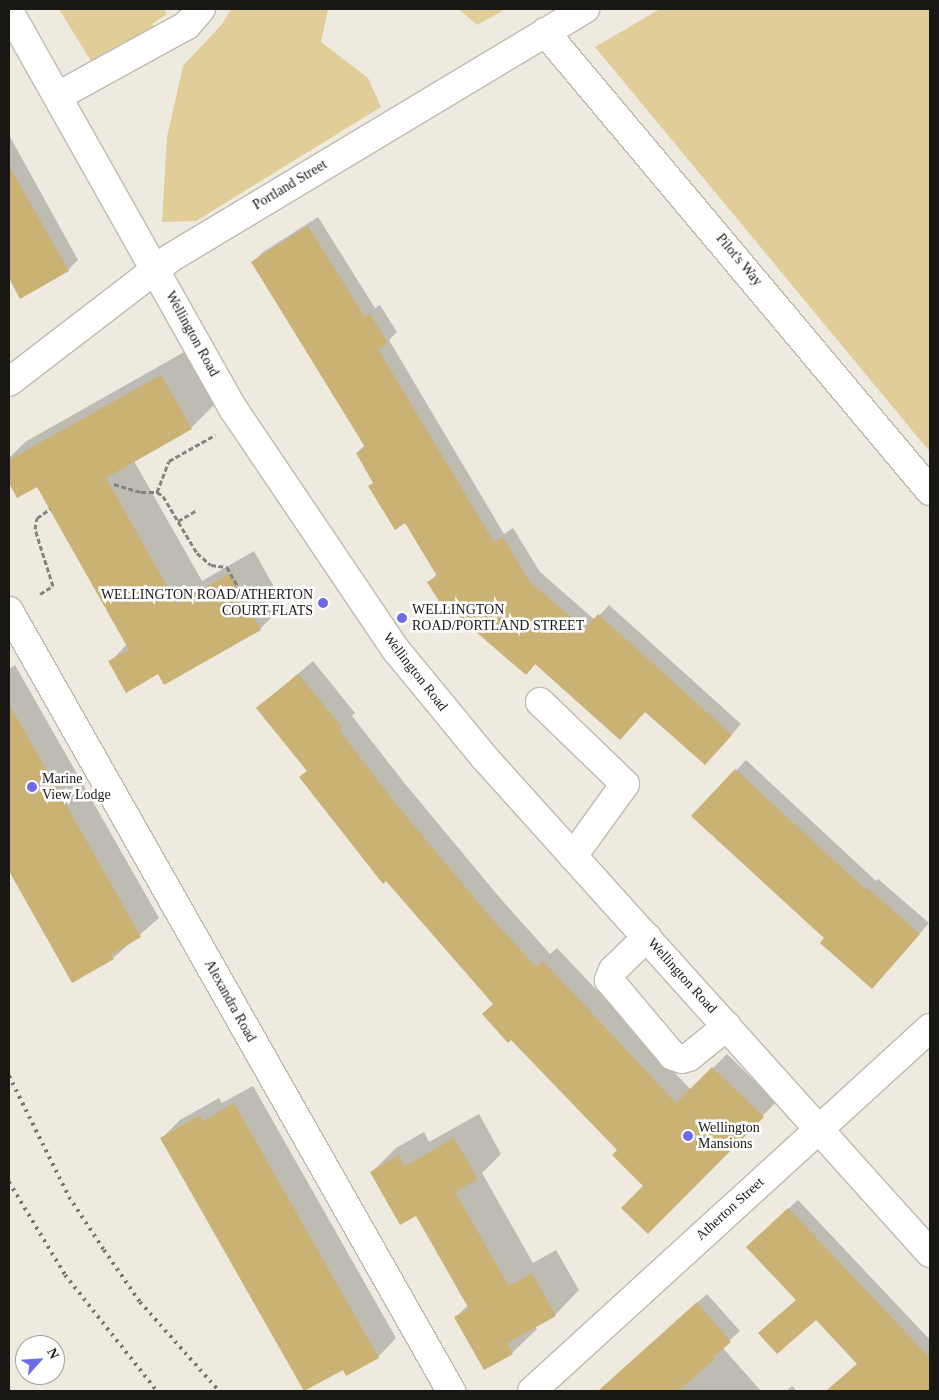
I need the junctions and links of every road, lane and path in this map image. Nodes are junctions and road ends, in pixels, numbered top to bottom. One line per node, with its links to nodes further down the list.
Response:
1 (200, 9): 5 (street)
2 (585, 9): 4 (street, Portland Street)
3 (9, 11): 5 (street, Wellington Road)
4 (546, 32): 6 (street, Portland Street); 10 (street, Pilot's Way)
5 (58, 96): 6 (street, Wellington Road)
6 (164, 264): 7 (street, Portland Street); 19 (street, Wellington Road)
7 (9, 382)
8 (218, 433): 11 (path)
9 (114, 484): 11 (path)
10 (930, 491)
11 (157, 492): 14 (path)
12 (50, 509): 16 (path)
13 (197, 510): 14 (path)
14 (178, 521): 15 (path)
15 (246, 592)
16 (40, 594)
17 (9, 611): 25 (street, Alexandra Road)
18 (540, 702): 19 (street)
19 (573, 856): 20 (street, Wellington Road)
20 (647, 937): 21 (street, Wellington Road); 21 (street)
21 (726, 1026): 23 (street, Wellington Road)
22 (930, 1028): 23 (street, Atherton Street)
23 (820, 1128): 24 (street, Wellington Road); 26 (street, Atherton Street)
24 (926, 1241)
25 (450, 1391)
26 (532, 1391)

